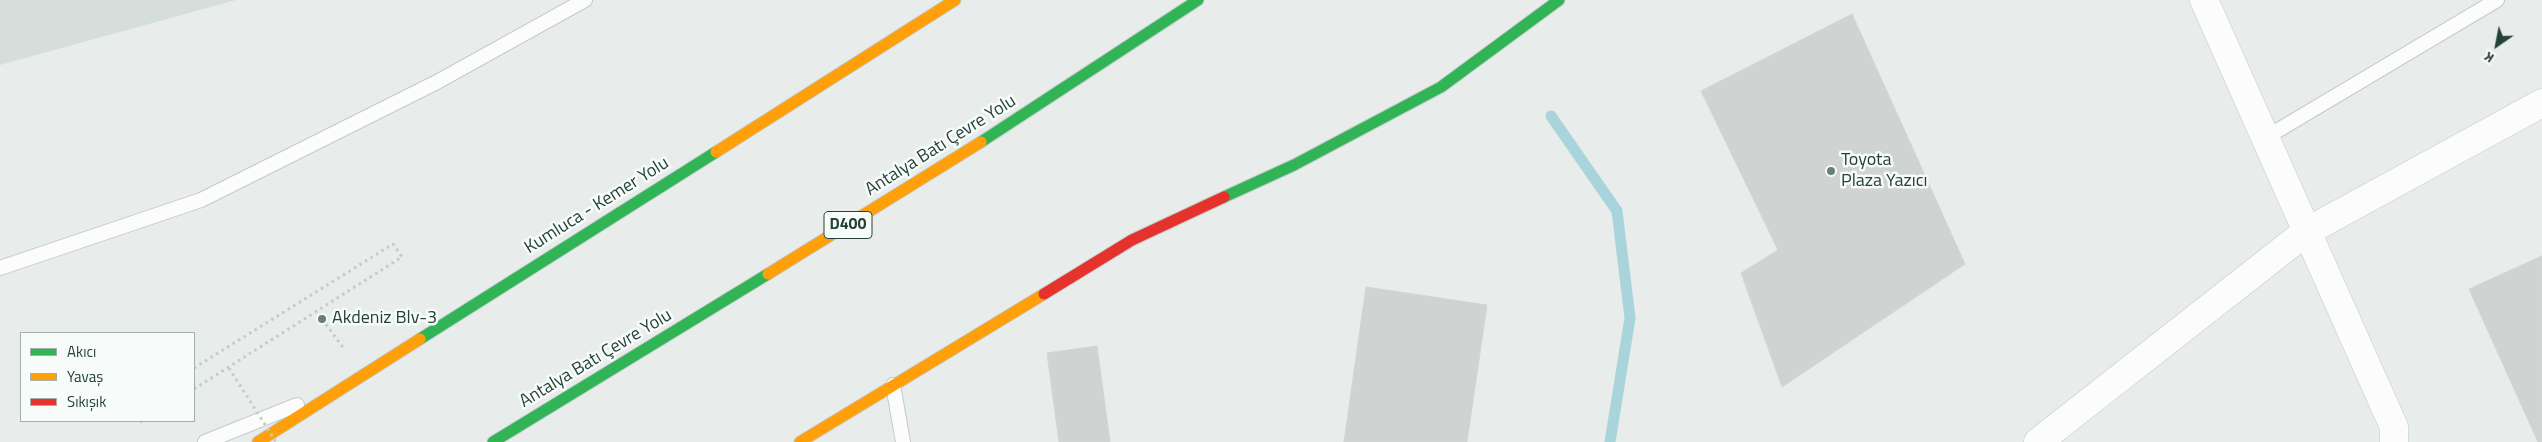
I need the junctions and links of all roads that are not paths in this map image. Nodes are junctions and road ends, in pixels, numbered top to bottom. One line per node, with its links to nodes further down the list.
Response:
1 (585, 0): 10 (lane)
2 (955, 0): 11 (main road, Kumluca - Kemer Yolu)
3 (1198, 0): 15 (main road, Antalya Batı Çevre Yolu / D400)
4 (1559, 0): 12 (main road)
5 (2204, 0): 8 (street)
6 (2497, 0): 8 (lane)
7 (2542, 103): 9 (street)
8 (2265, 138): 9 (street)
9 (2306, 232): 18 (street); 19 (street)
10 (0, 268)
11 (348, 384): 13 (lane); 14 (main road, Kumluca - Kemer Yolu)
12 (893, 385): 16 (main road); 17 (lane)
13 (205, 442)
14 (258, 442)
15 (493, 442)
16 (800, 442)
17 (903, 442)
18 (2038, 442)
19 (2394, 442)

